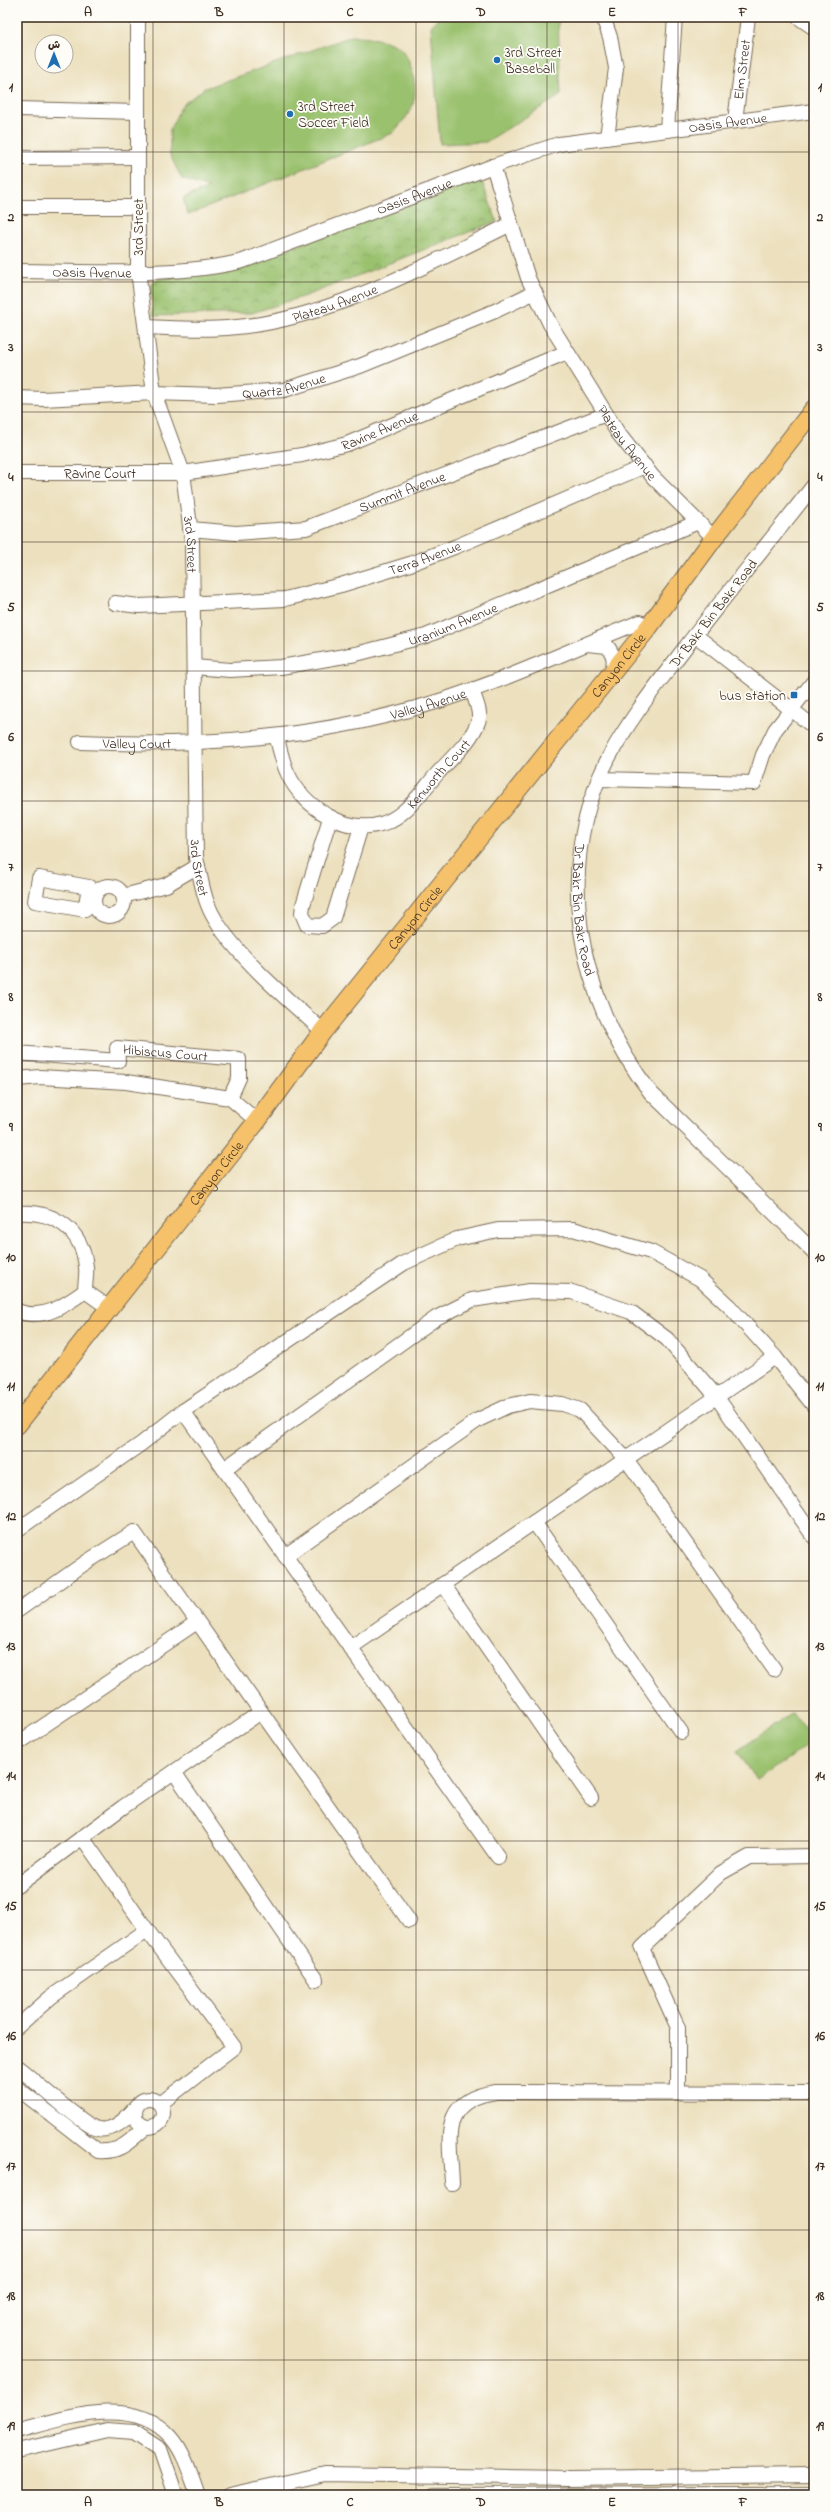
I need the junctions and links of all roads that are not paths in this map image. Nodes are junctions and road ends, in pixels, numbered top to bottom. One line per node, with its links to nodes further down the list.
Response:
1 (138, 17): 9 (street, 3rd Street)
2 (603, 17): 12 (street)
3 (675, 17): 11 (street)
4 (748, 17): 10 (street, Elm Street)
5 (798, 17): 6 (street)
6 (814, 28)
7 (17, 109): 9 (street)
8 (814, 110): 10 (street, Oasis Avenue)
9 (138, 112): 13 (street, 3rd Street)
10 (735, 121): 11 (street, Oasis Avenue)
11 (667, 130): 12 (street, Oasis Avenue)
12 (607, 138): 15 (street, Oasis Avenue)
13 (138, 157): 14 (street); 17 (street, 3rd Street)
14 (17, 158)
15 (493, 166): 18 (street, Plateau Avenue); 20 (street, Oasis Avenue)
16 (17, 207): 17 (street)
17 (138, 207): 20 (street, 3rd Street)
18 (510, 224): 21 (street, Plateau Avenue); 22 (street, Plateau Avenue)
19 (17, 271): 20 (street, Oasis Avenue)
20 (138, 271): 22 (street, 3rd Street)
21 (535, 292): 23 (street, Plateau Avenue); 24 (street, Quartz Avenue)
22 (146, 327): 24 (street, 3rd Street)
23 (567, 352): 27 (street, Plateau Avenue); 30 (street, Ravine Avenue)
24 (154, 392): 25 (street, Quartz Avenue); 30 (street, 3rd Street)
25 (17, 398)
26 (814, 409): 34 (main road, Canyon Circle)
27 (606, 414): 28 (street, Plateau Avenue); 33 (street, Summit Avenue)
28 (645, 466): 32 (street, Plateau Avenue); 36 (street, Terra Avenue)
29 (17, 473): 30 (street, Ravine Court)
30 (183, 473): 33 (street, 3rd Street)
31 (814, 485): 38 (street, Dr Bakr Bin Bakr Road)
32 (698, 522): 34 (street, Plateau Avenue); 40 (street, Uranium Avenue)
33 (190, 529): 36 (street, 3rd Street)
34 (714, 538): 37 (main road, Canyon Circle)
35 (115, 603): 36 (street, Terra Avenue)
36 (193, 603): 40 (street, 3rd Street)
37 (648, 628): 39 (street, Valley Avenue); 41 (main road, Canyon Circle)
38 (695, 635): 44 (street); 49 (street, Dr Bakr Bin Bakr Road)
39 (579, 646): 41 (street); 43 (street, Valley Avenue)
40 (194, 667): 47 (street, 3rd Street)
41 (611, 674): 54 (main road, Canyon Circle)
42 (814, 681): 44 (street)
43 (472, 690): 46 (street, Valley Avenue); 51 (street, Kenworth Court)
44 (792, 709): 45 (street); 49 (street)
45 (814, 727)
46 (276, 736): 47 (street, Valley Avenue); 50 (street, Kenworth Court)
47 (195, 740): 48 (street, Valley Court); 52 (street, 3rd Street)
48 (80, 742)
49 (600, 779): 60 (street, Dr Bakr Bin Bakr Road)
50 (330, 818): 51 (street, Kenworth Court); 51 (street)
51 (361, 827)
52 (198, 866): 53 (street); 54 (street, 3rd Street)
53 (123, 896): 53 (street)
54 (323, 1031): 58 (main road, Canyon Circle)
55 (17, 1053): 57 (street, Hibiscus Court)
56 (17, 1079): 57 (street)
57 (230, 1098): 58 (street)
58 (257, 1122): 62 (main road, Canyon Circle)
59 (17, 1213): 61 (street)
60 (814, 1252)
61 (85, 1291): 62 (street); 63 (street)
62 (109, 1308): 68 (main road, Canyon Circle)
63 (17, 1311)
64 (775, 1357): 65 (street); 66 (street); 67 (street)
65 (716, 1396): 69 (street); 70 (street); 73 (street)
66 (814, 1406)
67 (183, 1411): 70 (street); 72 (street)
68 (17, 1426)
69 (626, 1459): 71 (street); 74 (street); 79 (street)
70 (224, 1470): 74 (street)
71 (534, 1522): 75 (street); 81 (street)
72 (17, 1530)
73 (814, 1537)
74 (285, 1556): 78 (street)
75 (443, 1584): 78 (street); 84 (street)
76 (17, 1611): 77 (street)
77 (197, 1622): 80 (street); 82 (street)
78 (350, 1648): 87 (street)
79 (774, 1670)
80 (261, 1712): 83 (street); 89 (street)
81 (681, 1732)
82 (17, 1744)
83 (174, 1772): 85 (street); 91 (street)
84 (590, 1798)
85 (82, 1837): 88 (street); 90 (street)
86 (814, 1856): 95 (street)
87 (498, 1857)
88 (17, 1886)
89 (409, 1921)
90 (146, 1930): 92 (street); 97 (street)
91 (316, 1980)
92 (17, 2027)
93 (17, 2066): 98 (street)
94 (17, 2088): 99 (street)
95 (678, 2092): 96 (street); 100 (street)
96 (814, 2093)
97 (160, 2104): 98 (street); 99 (street)
98 (136, 2107): 99 (street)
99 (145, 2128)
100 (452, 2183)
101 (17, 2431): 106 (street)
102 (19, 2453): 105 (street)
103 (814, 2475): 107 (street)
104 (814, 2494): 108 (street)
105 (176, 2495)
106 (198, 2495)
107 (229, 2495)
108 (434, 2495)

